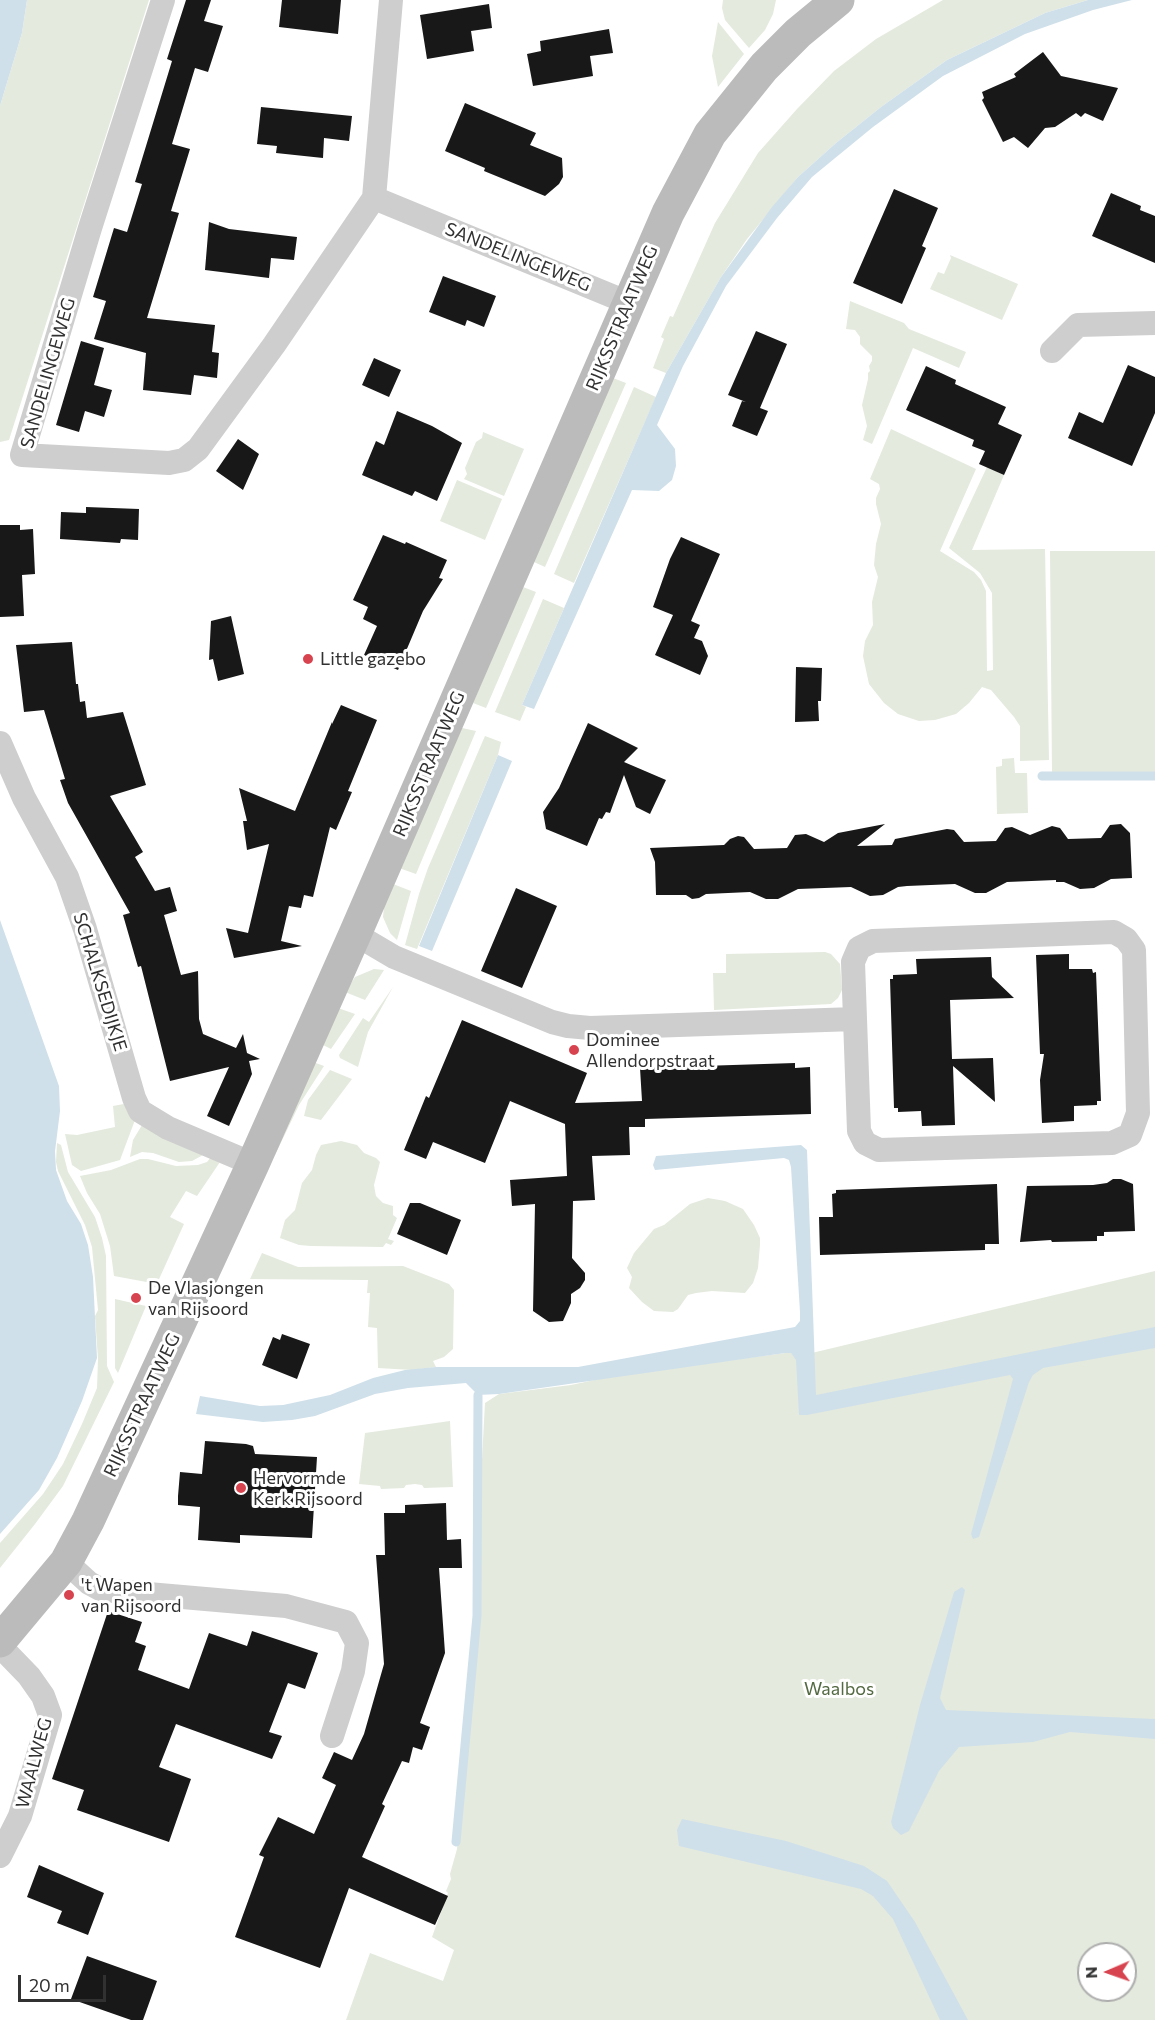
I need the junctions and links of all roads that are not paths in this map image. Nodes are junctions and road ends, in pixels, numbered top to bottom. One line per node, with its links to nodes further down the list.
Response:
1 (163, 0): 8 (street, SANDELINGEWEG)
2 (391, 0): 4 (street, SANDELINGEWEG)
3 (831, 2): 5 (street, RIJKSSTRAATWEG)
4 (374, 198): 5 (street, SANDELINGEWEG); 8 (street, SANDELINGEWEG)
5 (628, 303): 10 (street, RIJKSSTRAATWEG)
6 (1155, 323): 7 (street)
7 (1052, 351)
8 (11, 456)
9 (0, 743): 12 (street, SCHALKSEDIJKJE)
10 (355, 934): 11 (street); 12 (street, RIJKSSTRAATWEG)
11 (855, 1019): 11 (street)
12 (253, 1164): 13 (street, RIJKSSTRAATWEG)
13 (66, 1562): 14 (street, RIJKSSTRAATWEG); 16 (street)
14 (0, 1641)
15 (0, 1646): 17 (street, WAALWEG)
16 (332, 1736)
17 (0, 1856)

